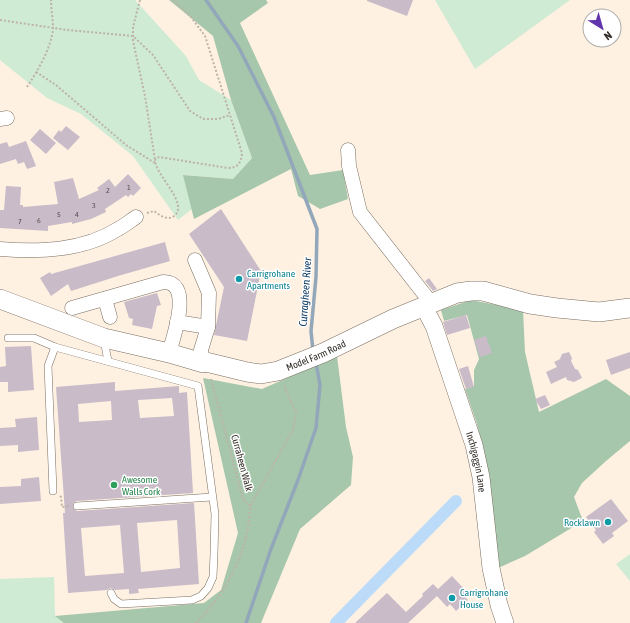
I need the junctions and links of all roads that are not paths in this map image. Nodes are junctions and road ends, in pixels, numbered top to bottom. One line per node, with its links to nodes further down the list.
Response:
1 (348, 150): 7 (street)
2 (136, 217): 3 (street)
3 (0, 249)
4 (195, 260): 12 (street)
5 (105, 298): 8 (street); 10 (street); 11 (street)
6 (0, 299): 14 (main road, Model Farm Road)
7 (428, 305): 9 (main road, Model Farm Road); 18 (main road, Model Farm Road); 23 (street, Inchigaggin Lane)
8 (72, 308)
9 (630, 308)
10 (110, 317)
11 (177, 322): 12 (street); 16 (street)
12 (208, 327): 18 (street)
13 (8, 338): 15 (lane)
14 (104, 338): 16 (main road, Model Farm Road); 17 (lane)
15 (55, 347): 17 (lane); 19 (lane)
16 (168, 353): 18 (main road, Model Farm Road)
17 (108, 361): 20 (lane)
18 (204, 363)
19 (54, 491)
20 (212, 497): 21 (lane); 22 (lane)
21 (77, 506)
22 (111, 593)
23 (505, 623)

